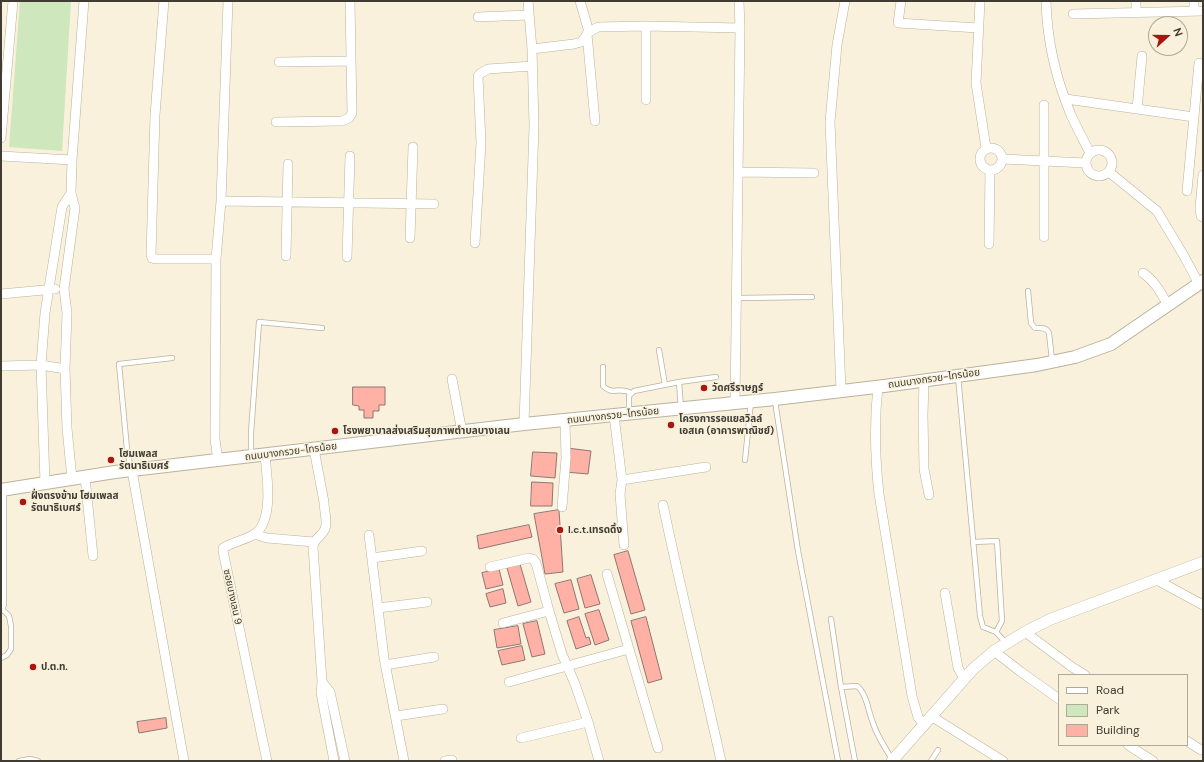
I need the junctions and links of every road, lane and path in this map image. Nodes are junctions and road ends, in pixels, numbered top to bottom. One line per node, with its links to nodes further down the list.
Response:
1 (13, 1): 37 (street)
2 (84, 1): 44 (street)
3 (164, 1): 67 (street)
4 (228, 1): 55 (street)
5 (350, 1): 26 (street)
6 (528, 1): 18 (street)
7 (580, 1): 23 (street)
8 (739, 1): 21 (street)
9 (845, 1): 92 (street)
10 (902, 1): 22 (street)
11 (980, 1): 22 (street)
12 (1046, 1): 30 (street)
13 (1136, 1): 16 (street)
14 (1194, 1): 15 (street)
15 (1199, 11): 16 (street)
16 (1136, 12): 17 (street)
17 (1073, 14)
18 (529, 15): 19 (street); 24 (street)
19 (478, 17)
20 (646, 26): 21 (street); 23 (street); 31 (street)
21 (740, 28): 49 (street)
22 (978, 28): 39 (street)
23 (588, 33): 24 (street); 35 (street)
24 (532, 49): 29 (street)
25 (1142, 56): 33 (street)
26 (351, 61): 27 (street); 36 (street)
27 (279, 62)
28 (1199, 63): 34 (street)
29 (532, 66): 63 (street); 101 (street)
30 (1066, 99): 33 (street); 40 (street)
31 (646, 100)
32 (1044, 105): 45 (street)
33 (1137, 109): 34 (street)
34 (1194, 117): 53 (street)
35 (595, 121)
36 (276, 122)
37 (1, 138)
38 (413, 147): 58 (street)
39 (986, 148): 43 (street); 48 (street)
40 (1090, 154): 46 (street); 50 (street)
41 (1, 156): 44 (street)
42 (350, 156): 57 (street)
43 (1002, 159): 45 (street); 48 (street)
44 (72, 160): 54 (street)
45 (1044, 161): 46 (street); 61 (street)
46 (1086, 163): 50 (street)
47 (288, 164): 56 (street)
48 (990, 170): 64 (street)
49 (738, 172): 51 (street); 75 (street)
50 (1109, 172): 69 (street)
51 (814, 173)
52 (1203, 175): 60 (street)
53 (1187, 191)
54 (71, 193): 70 (street); 71 (street)
55 (221, 201): 56 (street); 67 (street)
56 (287, 202): 57 (street); 65 (street)
57 (349, 203): 58 (street); 66 (street)
58 (411, 204): 59 (street); 62 (street)
59 (434, 204)
60 (1203, 218)
61 (1044, 237)
62 (410, 238)
63 (475, 242)
64 (989, 244)
65 (286, 256)
66 (347, 257)
67 (216, 259): 107 (street)
68 (1143, 273): 76 (street)
69 (1201, 283): 76 (main road, ถนนบางกรวย-ไทรน้อย)
70 (50, 289): 71 (street); 73 (street); 81 (street)
71 (64, 289): 84 (street)
72 (1028, 291): 80 (lane)
73 (1, 294)
74 (812, 297): 75 (lane)
75 (737, 298): 96 (street)
76 (1168, 305): 80 (main road, ถนนบางกรวย-ไทรน้อย)
77 (322, 328): 105 (lane)
78 (659, 350): 90 (lane)
79 (172, 358): 109 (lane)
80 (1053, 362): 85 (main road, ถนนบางกรวย-ไทรน้อย)
81 (41, 365): 82 (street); 84 (street); 113 (street)
82 (1, 366)
83 (603, 367): 93 (lane)
84 (65, 369): 111 (street)
85 (958, 376): 88 (main road, ถนนบางกรวย-ไทรน้อย); 122 (lane)
86 (716, 377): 89 (lane)
87 (452, 379): 102 (street)
88 (924, 380): 91 (main road, ถนนบางกรวย-ไทรน้อย); 115 (street)
89 (679, 382): 90 (lane); 97 (lane)
90 (665, 386): 93 (lane)
91 (878, 386): 92 (main road, ถนนบางกรวย-ไทรน้อย); 156 (street)
92 (842, 390): 94 (main road, ถนนบางกรวย-ไทรน้อย)
93 (631, 393): 98 (lane)
94 (775, 399): 95 (main road, ถนนบางกรวย-ไทรน้อย); 173 (lane)
95 (751, 401): 96 (main road, ถนนบางกรวย-ไทรน้อย); 106 (lane)
96 (735, 402): 97 (main road, ถนนบางกรวย-ไทรน้อย)
97 (681, 408): 98 (main road, ถนนบางกรวย-ไทรน้อย)
98 (630, 414): 99 (main road, ถนนบางกรวย-ไทรน้อย)
99 (614, 415): 100 (main road, ถนนบางกรวย-ไทรน้อย); 112 (street)
100 (565, 420): 101 (main road, ถนนบางกรวย-ไทรน้อย); 117 (street)
101 (524, 424): 102 (main road, ถนนบางกรวย-ไทรน้อย)
102 (462, 432): 103 (main road, ถนนบางกรวย-ไทรน้อย)
103 (314, 449): 104 (main road, ถนนบางกรวย-ไทรน้อย); 121 (street)
104 (265, 456): 105 (main road, ถนนบางกรวย-ไทรน้อย); 119 (street)
105 (251, 457): 107 (main road, ถนนบางกรวย-ไทรน้อย)
106 (745, 460)
107 (218, 461): 109 (main road, ถนนบางกรวย-ไทรน้อย)
108 (706, 467): 112 (street)
109 (132, 471): 110 (main road, ถนนบางกรวย-ไทรน้อย); 166 (street)
110 (85, 477): 111 (main road, ถนนบางกรวย-ไทรน้อย); 125 (street)
111 (72, 479): 113 (main road, ถนนบางกรวย-ไทรน้อย)
112 (622, 480): 123 (street)
113 (45, 483): 114 (main road, ถนนบางกรวย-ไทรน้อย)
114 (2, 490): 118 (lane)
115 (929, 495)
116 (663, 505): 172 (street)
117 (562, 508)
118 (2, 516): 135 (lane)
119 (254, 534): 121 (street); 167 (street, ซอยบางเลน 9)
120 (369, 535): 126 (street)
121 (314, 542): 150 (street)
122 (973, 542): 139 (lane); 139 (lane)
123 (624, 544)
124 (422, 551): 126 (street)
125 (93, 556)
126 (372, 558): 134 (street)
127 (1203, 562): 130 (street)
128 (490, 567): 136 (street)
129 (607, 574): 142 (street)
130 (1155, 579): 133 (street); 140 (street)
131 (945, 593): 149 (street)
132 (427, 602): 134 (street)
133 (1203, 605)
134 (378, 608): 146 (street)
135 (2, 610): 145 (lane)
136 (549, 612): 138 (street); 147 (street)
137 (831, 619): 152 (lane)
138 (503, 623)
139 (996, 632): 141 (lane)
140 (1025, 632): 141 (street); 148 (street)
141 (1006, 643): 143 (street)
142 (629, 649): 147 (street); 161 (street)
143 (994, 651): 149 (street); 153 (street)
144 (434, 657): 146 (street)
145 (1, 658)
146 (385, 665): 155 (street)
147 (568, 667): 151 (street); 157 (street)
148 (1083, 674)
149 (964, 678): 156 (street)
150 (322, 682): 168 (street); 169 (street)
151 (509, 682)
152 (841, 687): 174 (lane); 175 (lane)
153 (1058, 697)
154 (443, 709): 155 (street)
155 (396, 716): 170 (street)
156 (927, 720): 175 (street); 177 (street)
157 (588, 722): 158 (street); 171 (street)
158 (520, 738)
159 (1188, 742): 163 (street)
160 (1130, 746): 178 (street)
161 (658, 748)
162 (938, 750): 176 (lane)
163 (1201, 750)
164 (19, 761): 165 (lane)
165 (38, 761)
166 (184, 761)
167 (266, 761)
168 (334, 761)
169 (345, 761)
170 (404, 761)
171 (598, 761)
172 (721, 761)
173 (838, 761)
174 (855, 761)
175 (892, 761)
176 (931, 761)
177 (1003, 761)
178 (1153, 761)

